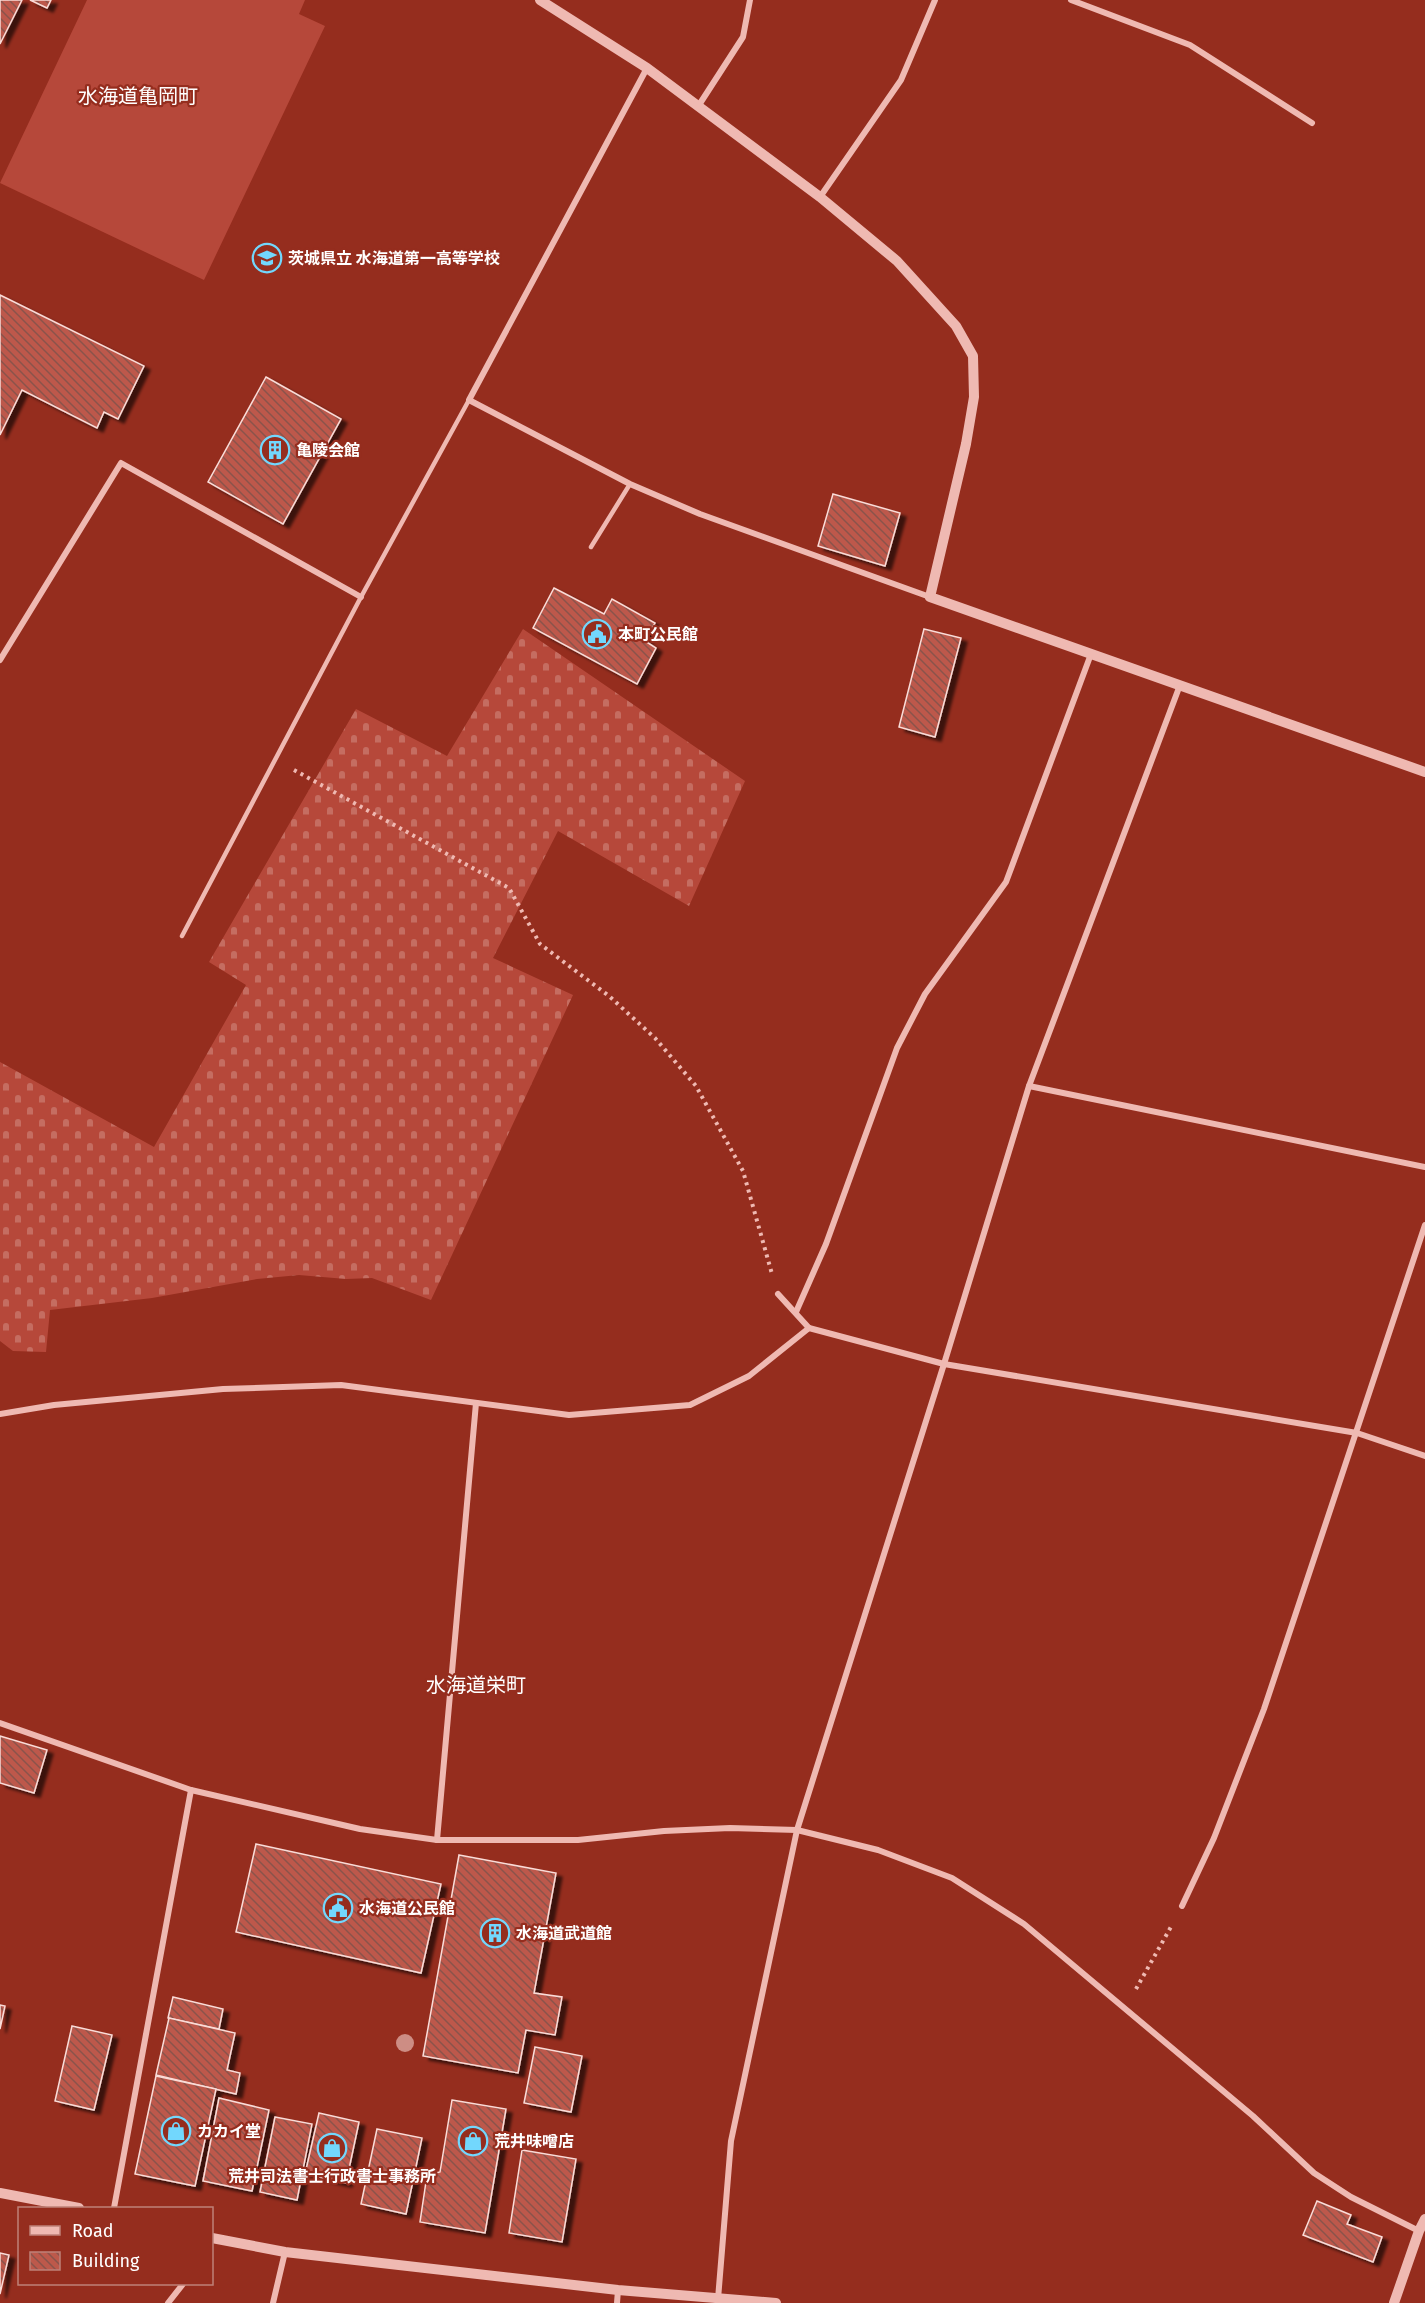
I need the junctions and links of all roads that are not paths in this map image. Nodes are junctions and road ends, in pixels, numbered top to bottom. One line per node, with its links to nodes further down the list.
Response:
1 (540, 0): 5 (street)
2 (750, 0): 6 (street)
3 (935, 0): 8 (street)
4 (1071, 0): 7 (street)
5 (647, 68): 6 (street); 9 (street)
6 (699, 105): 8 (street)
7 (1312, 123)
8 (820, 197): 13 (street)
9 (469, 400): 10 (street); 12 (lane)
10 (630, 484): 11 (lane); 13 (street)
11 (591, 547)
12 (361, 597): 15 (street); 18 (lane)
13 (930, 597): 14 (street)
14 (1090, 654): 16 (street); 23 (street)
15 (0, 660)
16 (1180, 684): 17 (street); 19 (street)
17 (1425, 771)
18 (182, 936)
19 (1029, 1086): 20 (street); 25 (street)
20 (1425, 1167)
21 (1425, 1225): 28 (street)
22 (778, 1294): 23 (street)
23 (796, 1312): 24 (street)
24 (809, 1328): 25 (street); 26 (street)
25 (944, 1364): 28 (street); 32 (street)
26 (476, 1403): 27 (street); 33 (street)
27 (0, 1414)
28 (1357, 1433): 29 (street); 34 (street)
29 (1425, 1456)
30 (0, 1723): 31 (street)
31 (191, 1790): 33 (street); 37 (street)
32 (796, 1830): 33 (street); 39 (street); 44 (street)
33 (437, 1840)
34 (1182, 1906)
35 (0, 2193): 36 (street)
36 (74, 2207)
37 (114, 2207)
38 (1425, 2219): 39 (street)
39 (1419, 2231): 49 (street)
40 (213, 2241): 41 (street)
41 (285, 2252): 43 (street); 46 (street)
42 (182, 2285): 45 (street)
43 (618, 2290): 44 (street); 47 (street)
44 (718, 2299): 48 (street)
45 (168, 2303)
46 (273, 2303)
47 (617, 2303)
48 (776, 2303)
49 (1394, 2303)

